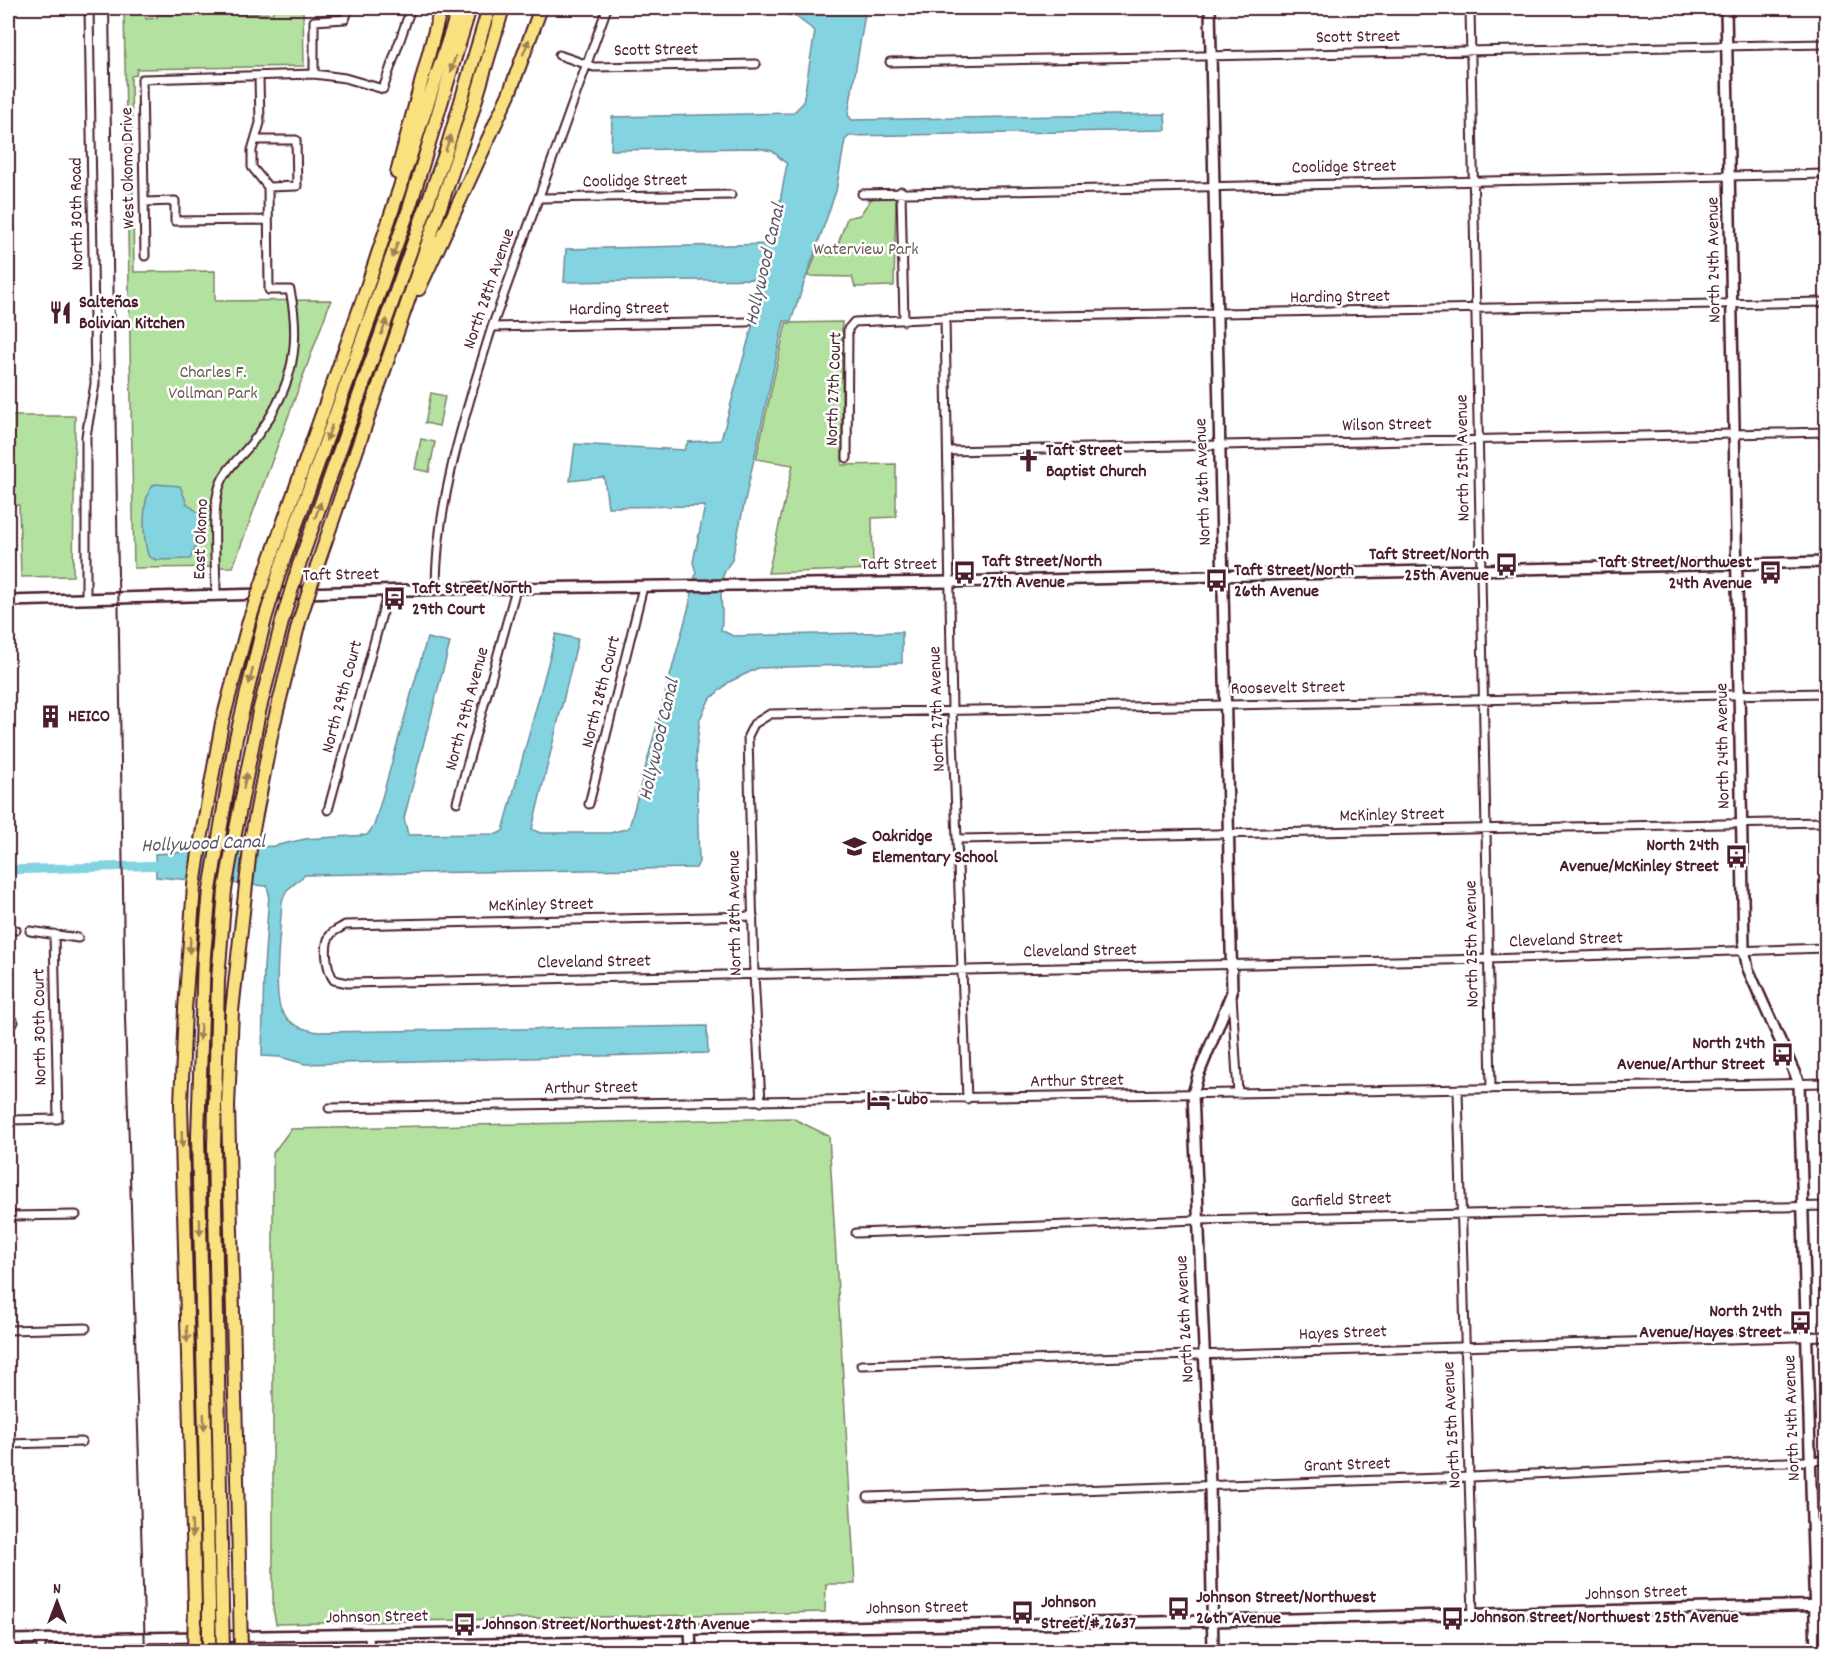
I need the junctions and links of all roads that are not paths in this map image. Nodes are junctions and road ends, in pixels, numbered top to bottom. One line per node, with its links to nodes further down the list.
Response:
1 (89, 8): 64 (street, North 30th Road)
2 (349, 8): 22 (street)
3 (411, 8): 22 (street)
4 (441, 8): 37 (highway)
5 (459, 8): 37 (highway)
6 (470, 8): 135 (highway, one-way to 135, bridge)
7 (489, 8): 136 (highway, one-way to 7, bridge)
8 (503, 8): 40 (highway)
9 (541, 8): 40 (highway, one-way to 9)
10 (607, 8): 21 (street, North 28th Avenue)
11 (1210, 8): 18 (street, North 26th Avenue)
12 (1470, 8): 16 (street, North 25th Avenue)
13 (1726, 8): 15 (street, North 24th Avenue)
14 (1827, 44): 15 (street, Scott Street)
15 (1727, 46): 16 (street, Scott Street); 26 (street, North 24th Avenue)
16 (1471, 51): 18 (street, Scott Street); 27 (street, North 25th Avenue)
17 (559, 54): 21 (street, Scott Street)
18 (1211, 56): 19 (street, Scott Street); 28 (street, North 26th Avenue)
19 (890, 62)
20 (756, 64): 21 (street, Scott Street)
21 (586, 65): 33 (street, North 28th Avenue)
22 (314, 74): 23 (street)
23 (259, 77): 24 (street); 34 (street, West Okomo Drive)
24 (256, 140): 29 (street); 29 (street)
25 (1827, 174): 26 (street, Coolidge Street)
26 (1730, 176): 27 (street, Coolidge Street); 39 (street, North 24th Avenue)
27 (1474, 181): 28 (street, Coolidge Street); 41 (street, North 25th Avenue)
28 (1214, 186): 30 (street, Coolidge Street); 42 (street, North 26th Avenue)
29 (268, 187): 35 (street)
30 (901, 191): 31 (street, Coolidge Street); 44 (street)
31 (862, 194)
32 (731, 195): 33 (street, Coolidge Street)
33 (539, 198): 47 (street, North 28th Avenue)
34 (144, 202): 35 (street); 36 (street, West Okomo Drive)
35 (268, 220): 63 (street, East Okomo)
36 (145, 256)
37 (364, 296): 134 (highway, one-way to 134, bridge)
38 (1827, 302): 39 (street, Harding Street)
39 (1732, 305): 41 (street, Harding Street); 49 (street, North 24th Avenue)
40 (406, 310): 137 (highway, bridge)
41 (1476, 310): 42 (street, Harding Street); 50 (street, North 25th Avenue)
42 (1218, 315): 43 (street, Harding Street); 51 (street, North 26th Avenue)
43 (945, 318): 44 (street, Harding Street); 52 (street, North 27th Avenue)
44 (904, 321): 46 (street, Harding Street)
45 (747, 322): 47 (street, Harding Street)
46 (854, 322): 53 (street, North 27th Court)
47 (492, 327): 60 (street, North 28th Avenue)
48 (1827, 432): 49 (street, Wilson Street)
49 (1734, 434): 50 (street, Wilson Street); 55 (street, North 24th Avenue)
50 (1479, 440): 51 (street, Wilson Street); 56 (street, North 25th Avenue)
51 (1218, 444): 52 (street, Wilson Street); 57 (street, North 26th Avenue)
52 (949, 451): 58 (street, North 27th Avenue)
53 (847, 458)
54 (1827, 562): 55 (street, Taft Street)
55 (1737, 564): 56 (street, Taft Street); 67 (street, North 24th Avenue)
56 (1481, 569): 57 (street, Taft Street); 68 (street, North 25th Avenue)
57 (1224, 574): 58 (street, Taft Street); 69 (street, North 26th Avenue)
58 (950, 582): 59 (street, Taft Street); 70 (street, North 27th Avenue)
59 (643, 587): 61 (street, Taft Street); 73 (street, North 28th Court)
60 (436, 589): 61 (street, Taft Street); 62 (street, Taft Street)
61 (516, 590): 72 (street, North 29th Avenue)
62 (388, 592): 63 (street, Taft Street); 74 (street, North 29th Court)
63 (216, 595): 64 (street, Taft Street)
64 (86, 599): 65 (street, Taft Street)
65 (8, 601)
66 (1827, 693): 67 (street, Roosevelt Street)
67 (1739, 695): 68 (street, Roosevelt Street); 76 (street, North 24th Avenue)
68 (1485, 700): 69 (street, Roosevelt Street); 77 (street, North 25th Avenue)
69 (1228, 705): 70 (street, Roosevelt Street); 78 (street, North 26th Avenue)
70 (952, 710): 71 (street, Roosevelt Street); 79 (street, North 27th Avenue)
71 (754, 724): 80 (street, North 28th Avenue)
72 (458, 802)
73 (589, 804)
74 (328, 810)
75 (1827, 822): 76 (street, McKinley Street)
76 (1742, 823): 77 (street, McKinley Street); 87 (street, North 24th Avenue)
77 (1486, 829): 78 (street, McKinley Street); 88 (street, North 25th Avenue)
78 (1230, 835): 79 (street, McKinley Street); 89 (street, North 26th Avenue)
79 (959, 839): 90 (street, North 27th Avenue)
80 (753, 916): 91 (street, North 28th Avenue); 92 (street, McKinley Street)
81 (8, 929): 82 (street)
82 (16, 930)
83 (30, 932): 84 (street)
84 (54, 934): 85 (street); 103 (street, North 30th Court)
85 (78, 938)
86 (1827, 948): 87 (street, Cleveland Street)
87 (1744, 949): 88 (street, Cleveland Street); 94 (street, North 24th Avenue)
88 (1489, 959): 89 (street, Cleveland Street); 96 (street, North 25th Avenue)
89 (1231, 964): 90 (street, Cleveland Street); 93 (street, North 26th Avenue)
90 (963, 970): 91 (street, Cleveland Street); 100 (street, North 27th Avenue)
91 (754, 975): 92 (street, Cleveland Street); 101 (street, North 28th Avenue)
92 (334, 980)
93 (1232, 992): 98 (street, North 26th Avenue); 99 (street, North 26th Avenue)
94 (1799, 1083): 95 (street, Arthur Street); 96 (street, Arthur Street); 104 (street, North 24th Avenue)
95 (1827, 1083)
96 (1491, 1089): 97 (street, Arthur Street)
97 (1458, 1091): 99 (street, Arthur Street); 106 (street, North 25th Avenue)
98 (1193, 1094): 99 (street, Arthur Street); 100 (street, Arthur Street); 109 (street, North 26th Avenue)
99 (1238, 1094)
100 (967, 1099): 101 (street, Arthur Street)
101 (761, 1102): 102 (street, Arthur Street)
102 (329, 1108)
103 (8, 1120)
104 (1803, 1206): 105 (street, Garfield Street); 106 (street, Garfield Street); 113 (street, North 24th Avenue)
105 (1827, 1206)
106 (1461, 1213): 109 (street, Garfield Street); 115 (street, North 25th Avenue)
107 (76, 1215): 108 (street)
108 (8, 1216)
109 (1197, 1220): 110 (street, Garfield Street); 116 (street, North 26th Avenue)
110 (856, 1233)
111 (86, 1328): 112 (street)
112 (8, 1330)
113 (1807, 1336): 114 (street, Hayes Street); 115 (street, Hayes Street); 120 (street, North 24th Avenue)
114 (1827, 1336)
115 (1464, 1345): 116 (street, Hayes Street); 122 (street, North 25th Avenue)
116 (1204, 1354): 117 (street, Hayes Street); 123 (street, North 26th Avenue)
117 (861, 1365)
118 (82, 1442): 119 (street)
119 (8, 1444)
120 (1810, 1460): 121 (street, Grant Street); 122 (street, Grant Street); 125 (street, North 24th Avenue)
121 (1827, 1460)
122 (1471, 1477): 123 (street, Grant Street); 127 (street, North 25th Avenue)
123 (1210, 1485): 124 (street, Grant Street); 128 (street, North 26th Avenue)
124 (868, 1497)
125 (1815, 1605): 126 (street, Johnson Street); 127 (street, Johnson Street); 141 (street, North 24th Avenue)
126 (1827, 1605)
127 (1473, 1615): 128 (street, Johnson Street)
128 (1212, 1621): 129 (street, Johnson Street); 140 (street, North 26th Avenue)
129 (690, 1629): 130 (street, Johnson Street); 139 (street)
130 (369, 1636): 132 (street, Johnson Street); 138 (street)
131 (8, 1640): 132 (street, Johnson Street)
132 (41, 1640): 133 (street)
133 (41, 1652)
134 (194, 1652)
135 (209, 1652)
136 (223, 1652)
137 (241, 1652)
138 (370, 1652)
139 (691, 1652)
140 (1213, 1652)
141 (1816, 1652)

